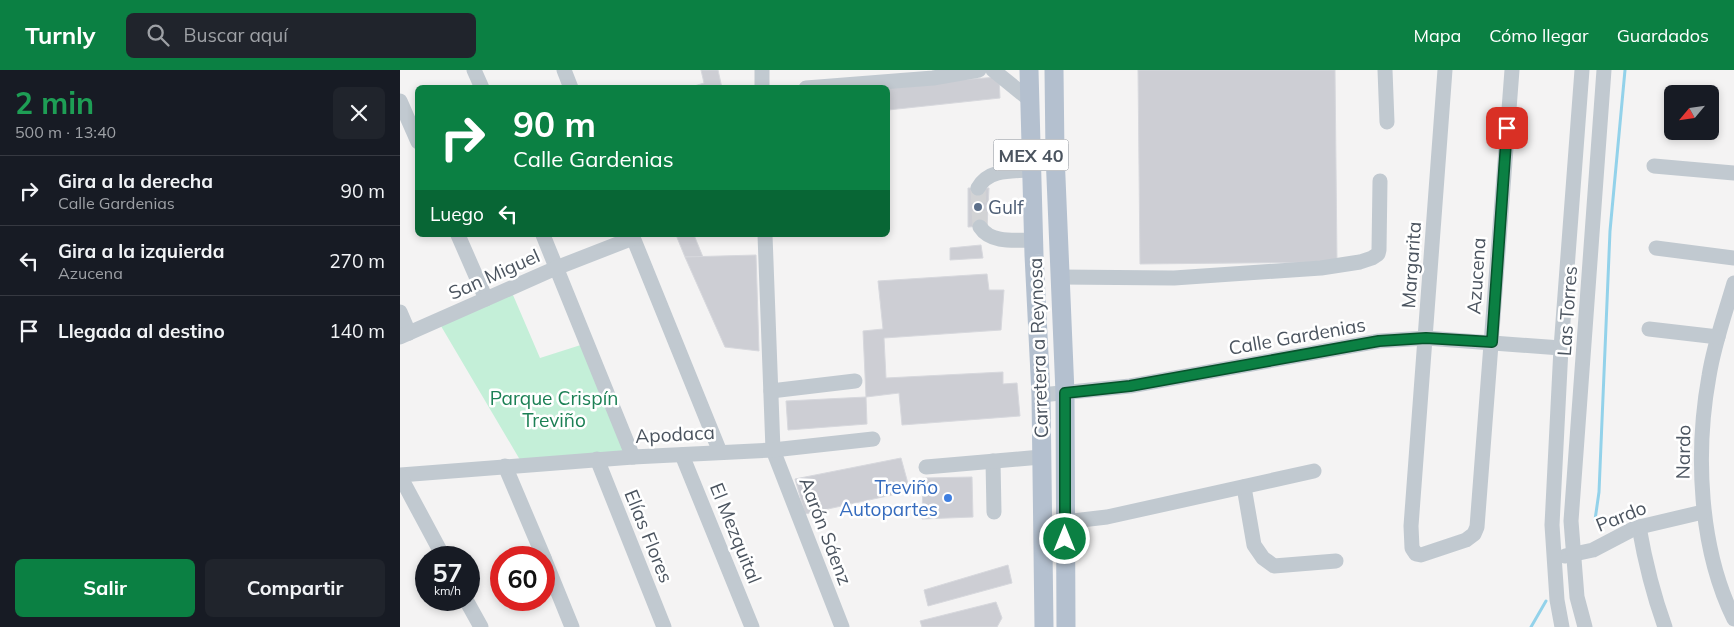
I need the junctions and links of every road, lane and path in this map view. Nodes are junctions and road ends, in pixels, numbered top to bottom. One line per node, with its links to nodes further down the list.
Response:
1 (474, 70): 13 (street)
2 (564, 70): 14 (street)
3 (762, 70): 15 (street)
4 (979, 70): 16 (street)
5 (993, 70): 17 (street)
6 (1029, 70): 17 (main road, Carretera a Reynosa / MEX 40)
7 (1054, 70): 36 (main road, Carretera a Reynosa / MEX 40)
8 (1385, 70): 19 (street)
9 (1445, 70): 43 (street, Margarita)
10 (1512, 70): 44 (street, Azucena)
11 (1582, 70): 45 (street)
12 (1604, 70): 52 (street, Las Torres)
13 (481, 85)
14 (570, 85)
15 (762, 85)
16 (844, 85)
17 (1030, 100): 22 (main road, Carretera a Reynosa / MEX 40)
18 (400, 101): 20 (street)
19 (1387, 122)
20 (415, 135)
21 (1654, 166): 23 (street)
22 (1031, 170): 25 (street); 32 (main road, Carretera a Reynosa / MEX 40)
23 (1734, 173)
24 (1380, 181): 36 (street)
25 (978, 188)
26 (980, 226): 32 (street)
27 (459, 237): 38 (street)
28 (544, 237): 35 (street)
29 (630, 237): 35 (street, San Miguel)
30 (632, 237): 54 (street)
31 (765, 237): 47 (street, Aarón Sáenz)
32 (1034, 240): 49 (main road, Carretera a Reynosa / MEX 40)
33 (1656, 248): 34 (street)
34 (1734, 258)
35 (556, 268): 38 (street, San Miguel); 56 (street)
36 (1060, 278): 48 (main road, Carretera a Reynosa / MEX 40)
37 (1734, 283): 42 (street, Nardo)
38 (486, 299): 41 (street, San Miguel)
39 (400, 312): 41 (street)
40 (1649, 329): 42 (street)
41 (405, 335)
42 (1718, 337): 66 (street, Nardo)
43 (1426, 338): 44 (street, Calle Gardenias); 48 (street, Calle Gardenias); 69 (street, Margarita)
44 (1492, 342): 45 (street, Calle Gardenias); 69 (street, Azucena)
45 (1561, 348): 51 (street)
46 (856, 382): 47 (street)
47 (771, 392): 53 (street, Aarón Sáenz)
48 (1065, 393): 49 (street, Calle Gardenias); 67 (main road, Carretera a Reynosa / MEX 40)
49 (1041, 395): 57 (main road, Carretera a Reynosa / MEX 40)
50 (873, 439): 53 (street, Apodaca)
51 (1556, 447): 52 (street); 73 (street)
52 (1576, 448): 72 (street, Las Torres)
53 (773, 450): 54 (street, Apodaca); 82 (street, Aarón Sáenz)
54 (720, 452): 55 (street, Apodaca)
55 (682, 455): 56 (street, Apodaca); 81 (street, El Mezquital)
56 (633, 457): 58 (street, Apodaca)
57 (1041, 457): 59 (street); 83 (main road, Carretera a Reynosa / MEX 40)
58 (597, 459): 60 (street, Apodaca); 80 (street, Elías Flores)
59 (993, 461): 61 (street); 65 (street)
60 (505, 466): 63 (street, Apodaca); 71 (street)
61 (926, 467)
62 (1314, 471): 64 (street)
63 (400, 475): 70 (street)
64 (1244, 486): 67 (street); 74 (street)
65 (994, 512)
66 (1703, 512): 68 (street, Pardo); 77 (street, Nardo)
67 (1064, 522): 84 (main road, Carretera a Reynosa / MEX 40)
68 (1640, 527): 72 (street, Pardo); 87 (street)
69 (1466, 540)
70 (438, 546)
71 (539, 546)
72 (1573, 555): 73 (street, Pardo); 86 (street, Las Torres)
73 (1555, 558): 85 (street)
74 (1336, 561)
75 (555, 585): 79 (street)
76 (472, 611): 78 (street)
77 (1734, 619)
78 (481, 627)
79 (572, 627)
80 (664, 627)
81 (752, 627)
82 (842, 627)
83 (1044, 627)
84 (1066, 627)
85 (1562, 627)
86 (1585, 627)
87 (1665, 627)

